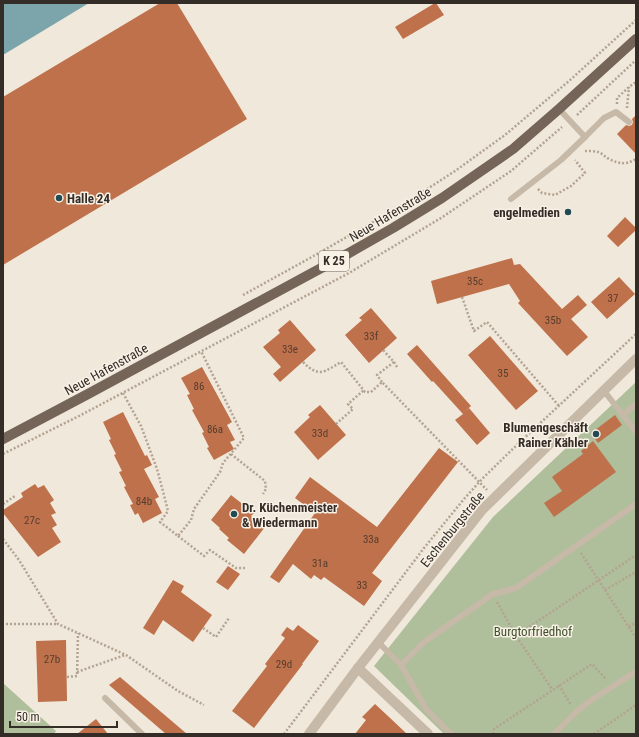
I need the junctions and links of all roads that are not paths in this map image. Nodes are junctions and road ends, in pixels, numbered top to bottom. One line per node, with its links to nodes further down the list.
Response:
1 (636, 39): 2 (main road, Neue Hafenstraße / K 25)
2 (558, 109): 4 (lane); 11 (main road, Neue Hafenstraße / K 25)
3 (628, 121): 4 (lane)
4 (586, 136): 5 (lane)
5 (511, 199)
6 (636, 359): 7 (street, Eschenburgstraße)
7 (604, 391): 9 (lane); 13 (street, Eschenburgstraße)
8 (636, 404): 9 (lane)
9 (623, 415): 10 (lane)
10 (636, 432)
11 (3, 439)
12 (636, 504): 14 (lane)
13 (378, 642): 14 (lane); 15 (street, Eschenburgstraße)
14 (401, 665): 21 (lane)
15 (358, 668): 19 (street, Eschenburgstraße); 20 (street)
16 (636, 673): 22 (lane)
17 (105, 698): 18 (lane)
18 (142, 734)
19 (309, 734)
20 (428, 734)
21 (451, 734)
22 (554, 734)

